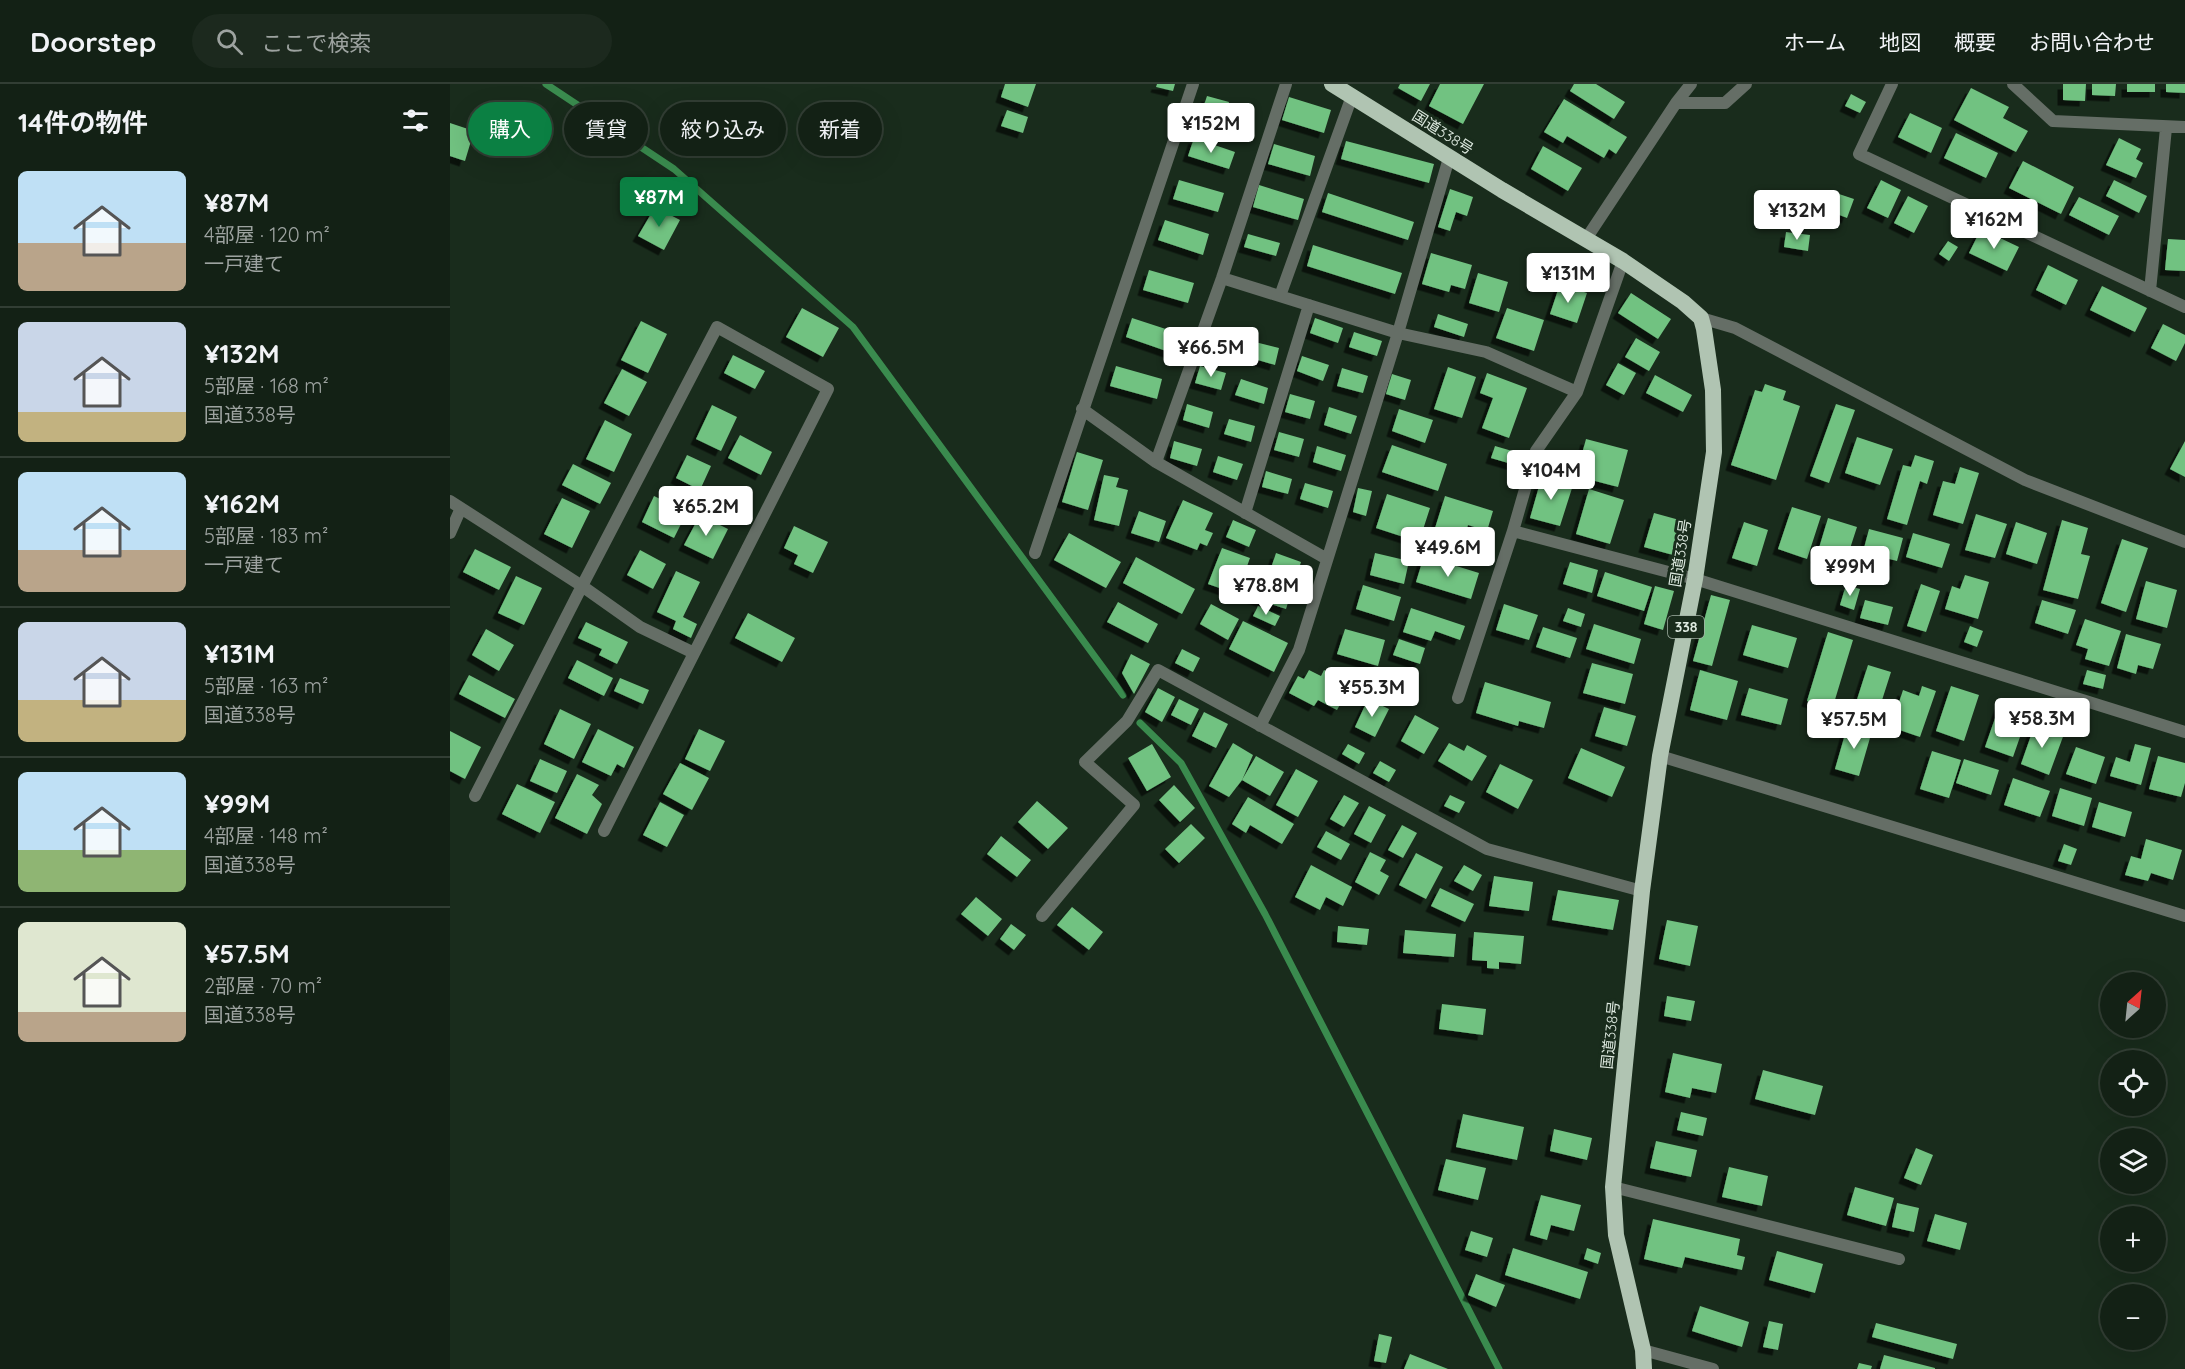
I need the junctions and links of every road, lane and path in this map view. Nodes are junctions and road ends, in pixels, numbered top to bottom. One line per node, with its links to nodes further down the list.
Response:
1 (1194, 84): 23 (street)
2 (1286, 84): 15 (street)
3 (1332, 84): 8 (highway, 国道338号)
4 (1691, 84): 9 (street)
5 (1746, 84): 9 (street)
6 (1892, 84): 16 (street)
7 (2013, 84): 10 (street)
8 (1352, 96): 12 (highway, 国道338号); 17 (street)
9 (1676, 104): 13 (street)
10 (2166, 128): 11 (street); 16 (street)
11 (2185, 128)
12 (1449, 158): 13 (highway, 国道338号); 21 (street)
13 (1586, 239): 14 (highway, 国道338号)
14 (1623, 261): 20 (highway, 国道338号); 22 (street)
15 (1222, 278): 17 (street); 24 (street)
16 (2150, 291): 19 (street)
17 (1280, 296): 18 (street)
18 (1309, 305): 21 (street); 27 (street)
19 (2185, 307)
20 (1701, 318): 30 (street); 33 (highway, 国道338号 / 338)
21 (1398, 333): 22 (street); 32 (street)
22 (1577, 392): 28 (street)
23 (1082, 409): 24 (street); 31 (street)
24 (1156, 462): 27 (street)
25 (450, 501): 26 (street)
26 (461, 508): 29 (street); 34 (street)
27 (1245, 513): 32 (street)
28 (1513, 531): 33 (street); 36 (street)
29 (450, 533)
30 (2185, 542)
31 (1035, 553)
32 (1327, 559): 37 (street)
33 (1695, 579): 38 (street); 39 (highway, 国道338号 / 338)
34 (582, 586): 35 (street); 35 (street); 40 (street)
35 (694, 653): 41 (street)
36 (1458, 698)
37 (1260, 726): 42 (street); 43 (street)
38 (2185, 732)
39 (1660, 756): 42 (highway, 国道338号 / 338); 44 (street)
40 (475, 796)
41 (604, 831)
42 (1642, 891): 45 (highway, 国道338号 / 338)
43 (1042, 916)
44 (2185, 916)
45 (1613, 1187): 46 (street); 47 (highway, 国道338号 / 338)
46 (1899, 1259)
47 (1643, 1350): 48 (highway, 国道338号 / 338); 49 (street)
48 (1644, 1369)
49 (1713, 1369)

